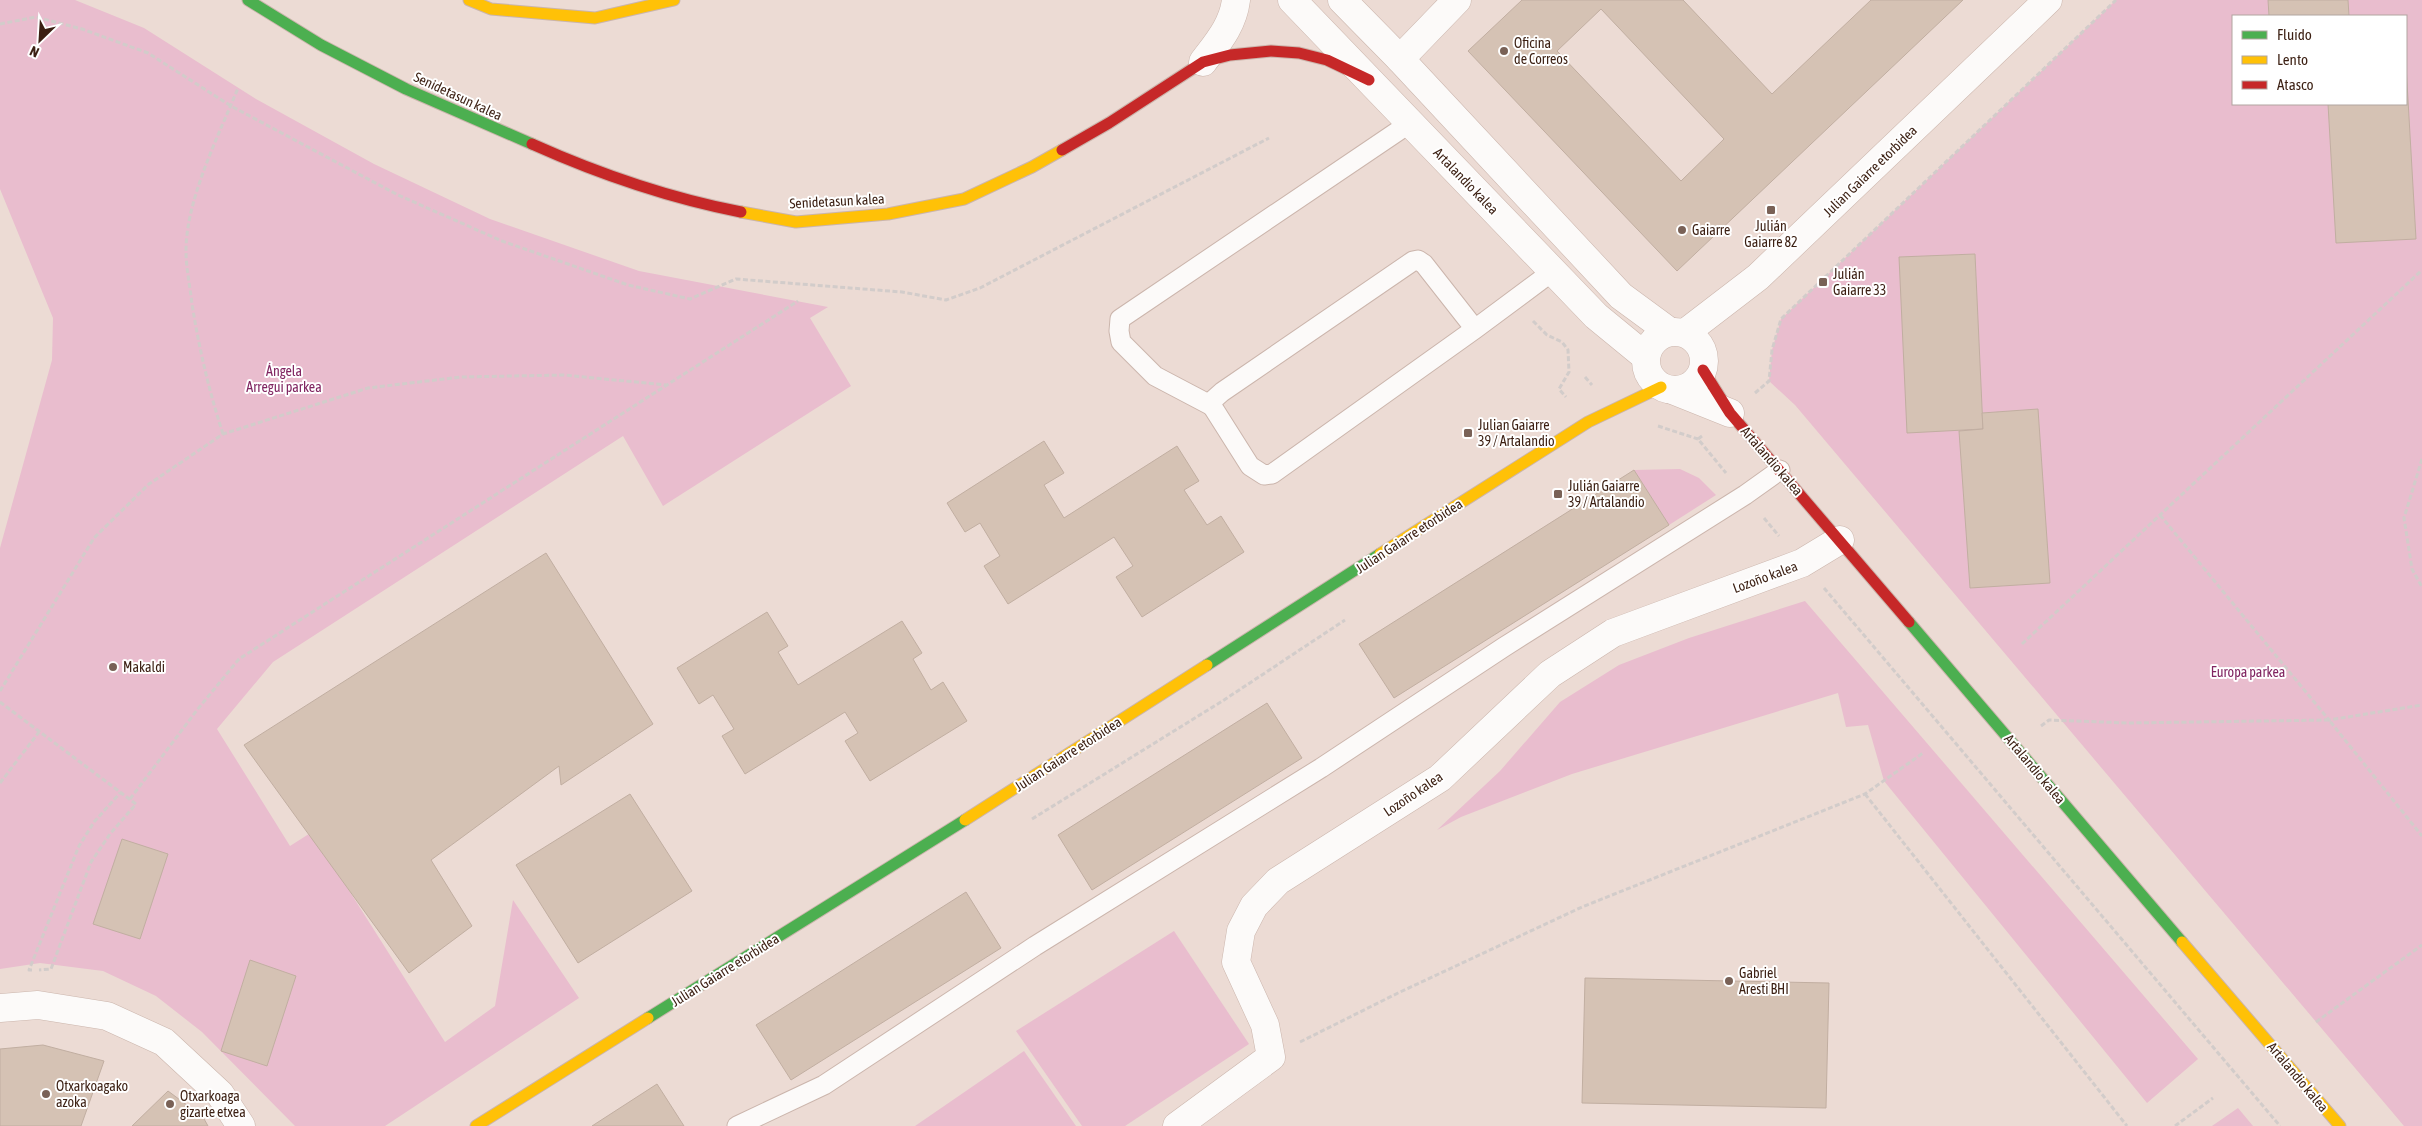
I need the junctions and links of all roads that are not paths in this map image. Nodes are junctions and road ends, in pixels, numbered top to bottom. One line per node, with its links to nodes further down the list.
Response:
1 (248, 0): 9 (street, Senidetasun kalea)
2 (469, 0): 3 (street)
3 (674, 0)
4 (1236, 0): 9 (street)
5 (1292, 0): 11 (street, Artalandio kalea)
6 (1342, 0): 10 (street)
7 (1457, 0): 10 (street)
8 (2048, 0): 15 (street, Julian Gaiarre etorbidea)
9 (1211, 59): 11 (street, Senidetasun kalea)
10 (1400, 59): 15 (street)
11 (1369, 80): 12 (street, Artalandio kalea)
12 (1410, 123): 13 (street, Artalandio kalea); 19 (lane)
13 (1553, 270): 14 (lane); 16 (street, Artalandio kalea)
14 (1475, 330): 19 (lane); 19 (lane)
15 (1677, 333): 16 (street); 17 (street)
16 (1646, 356): 18 (street)
17 (1703, 370): 18 (street); 20 (street, Artalandio kalea)
18 (1668, 389): 20 (street, Artalandio kalea); 25 (street, Julian Gaiarre etorbidea)
19 (1212, 406)
20 (1730, 413): 21 (street, Artalandio kalea)
21 (1780, 470): 22 (street, Artalandio kalea); 26 (lane)
22 (1840, 540): 27 (street, Lozoño kalea); 28 (street, Artalandio kalea)
23 (0, 1008): 24 (street)
24 (241, 1126)
25 (476, 1126)
26 (738, 1126)
27 (1177, 1126)
28 (2340, 1126)

